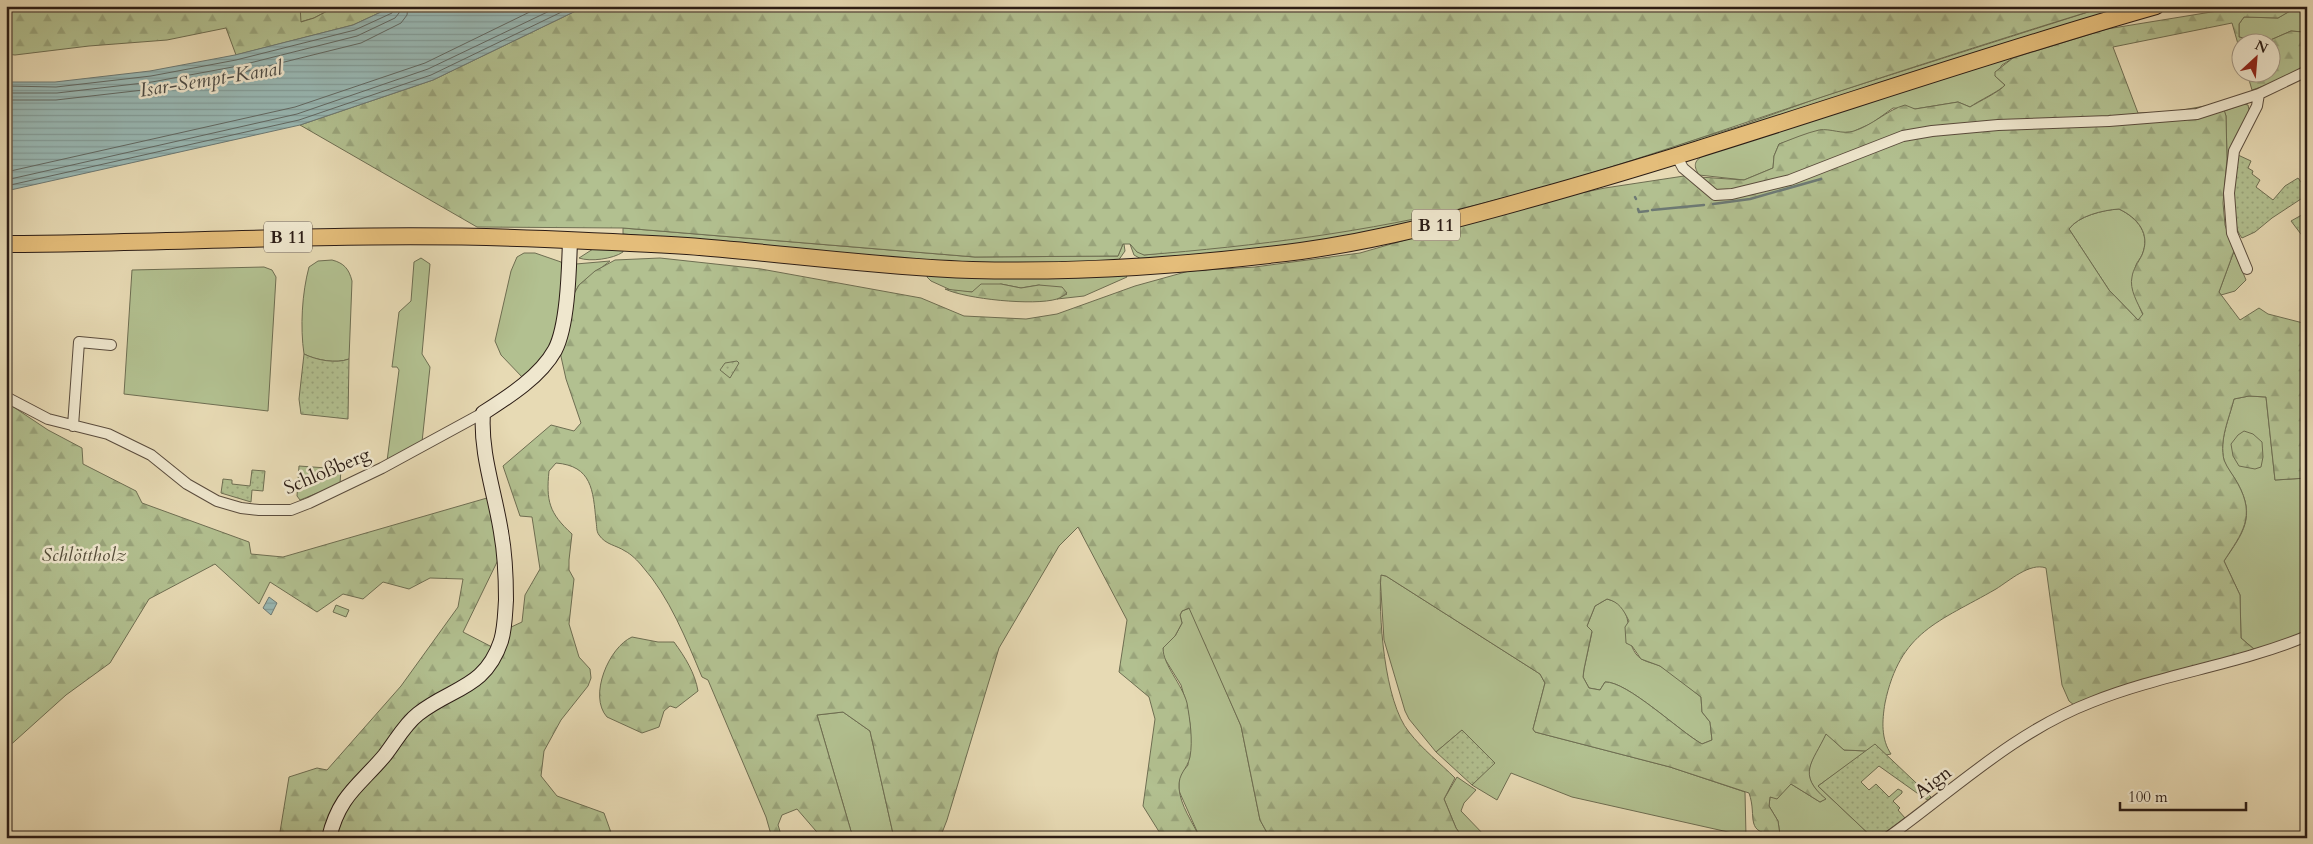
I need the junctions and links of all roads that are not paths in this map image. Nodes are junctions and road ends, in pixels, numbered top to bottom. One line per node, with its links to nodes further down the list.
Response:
1 (2156, 6): 4 (main road, B 11)
2 (2307, 70): 3 (street)
3 (2259, 94): 4 (street); 7 (street)
4 (1677, 157): 5 (main road, B 11)
5 (570, 240): 6 (main road, B 11); 10 (street, Schloßberg)
6 (6, 244)
7 (2247, 269)
8 (111, 345): 11 (street)
9 (6, 396): 11 (street, Schloßberg)
10 (483, 413): 11 (street, Schloßberg); 13 (street)
11 (74, 426)
12 (2307, 636): 14 (street, Aign)
13 (329, 838)
14 (1887, 838)

